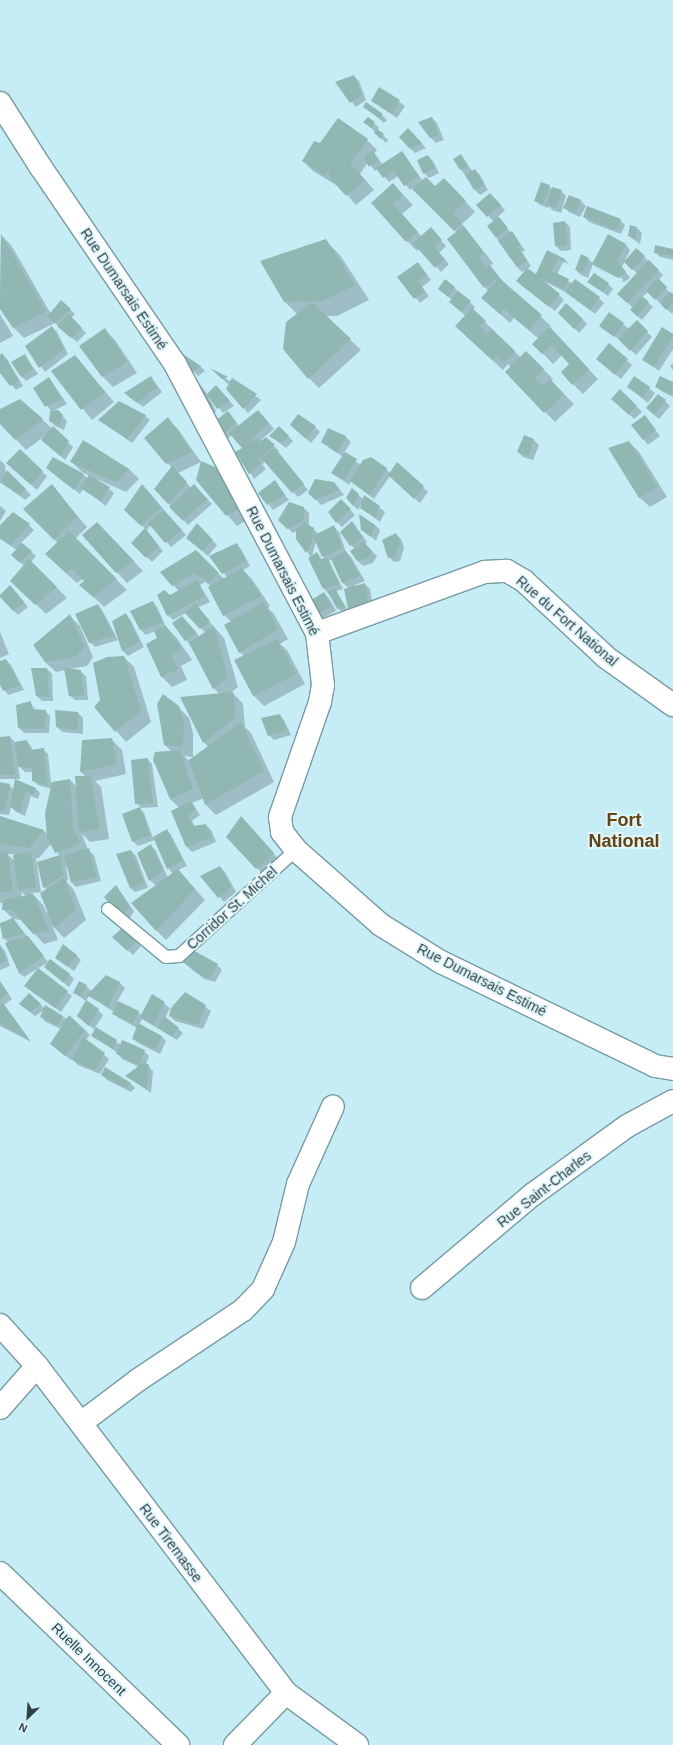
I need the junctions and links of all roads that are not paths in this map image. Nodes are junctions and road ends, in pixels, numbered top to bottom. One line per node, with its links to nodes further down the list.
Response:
1 (0, 103): 2 (street, Rue Dumarsais Estimé)
2 (317, 633): 3 (street, Rue du Fort National); 4 (street, Rue Dumarsais Estimé)
3 (673, 705)
4 (296, 850): 5 (lane, Corridor St. Michel); 6 (street, Rue Dumarsais Estimé)
5 (108, 909)
6 (673, 1069)
7 (673, 1101): 9 (street, Rue Saint-Charles)
8 (333, 1106): 13 (street)
9 (422, 1288)
10 (0, 1325): 11 (street, Rue Tiremasse)
11 (37, 1366): 12 (street); 13 (street, Rue Tiremasse)
12 (0, 1408)
13 (81, 1424): 15 (street, Rue Tiremasse)
14 (0, 1573): 16 (street, Ruelle Innocent)
15 (286, 1693): 17 (street); 18 (street, Rue Tiremasse)
16 (178, 1745)
17 (235, 1745)
18 (357, 1745)

